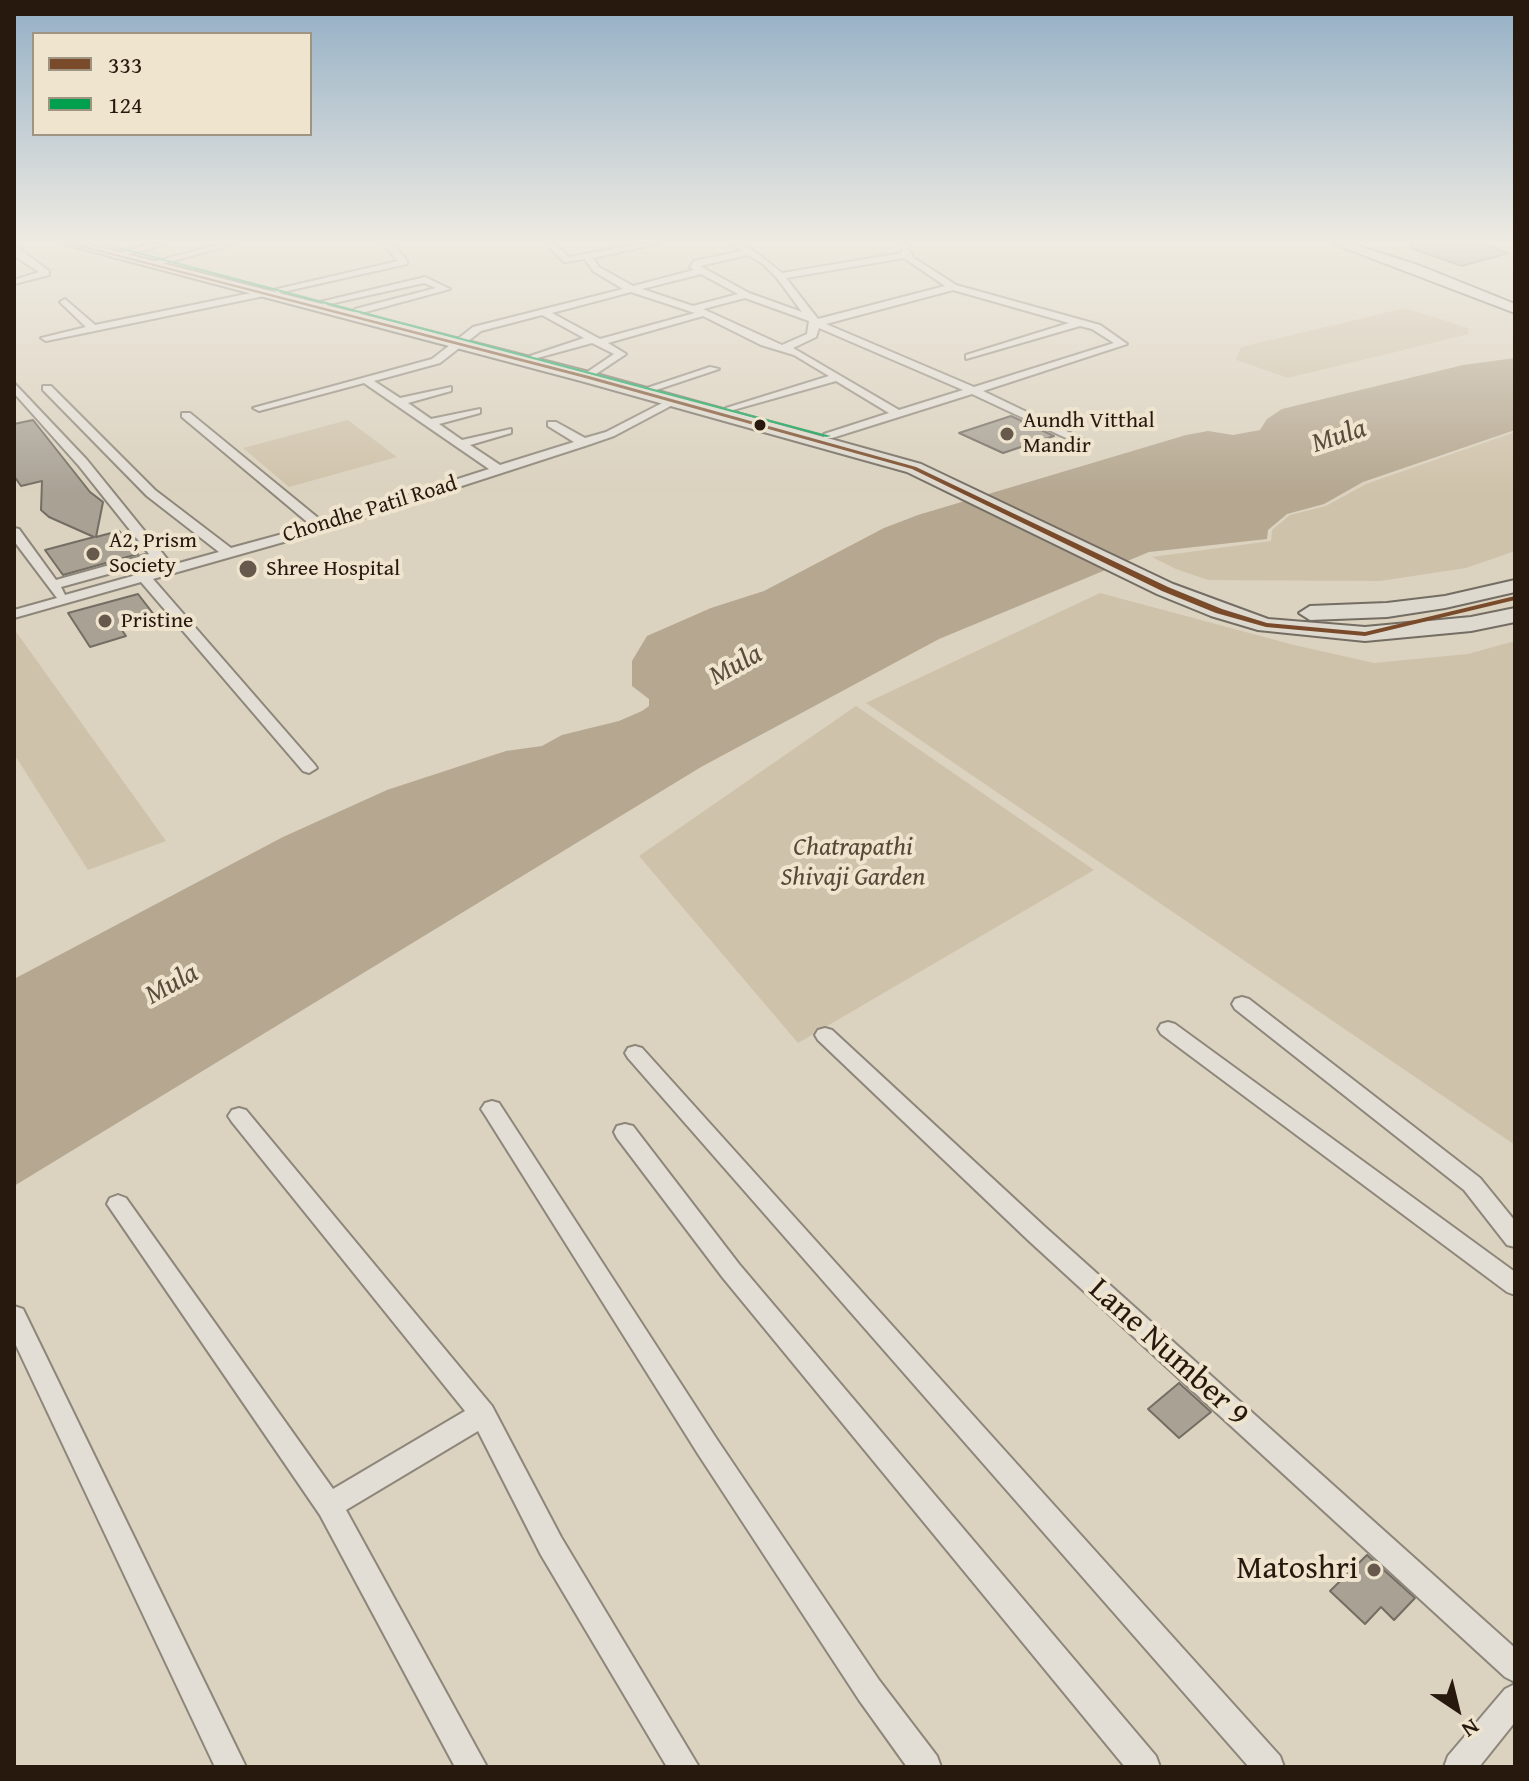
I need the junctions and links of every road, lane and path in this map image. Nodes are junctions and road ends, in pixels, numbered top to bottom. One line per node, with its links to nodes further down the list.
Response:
1 (97, 327): 12 (street)
2 (405, 327): 14 (main road)
3 (412, 327): 14 (main road)
4 (484, 327): 14 (street)
5 (571, 327): 15 (street)
6 (650, 327): 15 (street)
7 (736, 327): 16 (street)
8 (813, 327): 16 (street)
9 (828, 327): 27 (street)
10 (1062, 327): 17 (street)
11 (1096, 327): 27 (street)
12 (93, 328): 13 (street)
13 (46, 338)
14 (459, 341): 18 (main road); 20 (main road); 22 (street)
15 (596, 341): 18 (street); 20 (street)
16 (783, 348): 21 (street)
17 (970, 357)
18 (534, 358): 20 (main road)
19 (714, 369): 26 (street)
20 (590, 376): 26 (main road); 28 (main road)
21 (837, 377): 31 (street); 33 (street)
22 (366, 380): 29 (street); 30 (street)
23 (14, 386): 46 (street)
24 (47, 388): 45 (street)
25 (447, 389): 29 (street)
26 (649, 389): 31 (main road)
27 (974, 391): 33 (street); 39 (street)
28 (674, 401): 38 (main road); 40 (street, Chondhe Patil Road)
29 (399, 402): 35 (street)
30 (259, 408)
31 (730, 410): 38 (main road)
32 (476, 411): 35 (street)
33 (898, 414): 38 (street)
34 (186, 415): 43 (street)
35 (430, 423): 41 (street)
36 (552, 424): 40 (street)
37 (507, 431): 41 (street)
38 (821, 439): 50 (main road)
39 (1081, 442)
40 (584, 443): 42 (street, Chondhe Patil Road)
41 (461, 444): 42 (street)
42 (499, 470): 43 (street, Chondhe Patil Road)
43 (321, 527): 45 (street, Chondhe Patil Road)
44 (14, 532): 49 (street)
45 (229, 553): 47 (street, Chondhe Patil Road)
46 (158, 556): 47 (street); 49 (street)
47 (169, 570): 48 (street, Chondhe Patil Road)
48 (143, 576): 52 (street, Chondhe Patil Road); 55 (street)
49 (53, 585): 52 (street)
50 (1173, 585): 51 (main road); 54 (main road)
51 (1515, 586)
52 (63, 600): 53 (street, Chondhe Patil Road)
53 (14, 614)
54 (1515, 615)
55 (309, 768)
56 (1242, 1004): 64 (street)
57 (1168, 1029): 65 (street)
58 (825, 1035): 69 (street, Lane Number 9)
59 (635, 1053): 76 (street)
60 (492, 1109): 74 (street)
61 (239, 1116): 67 (street)
62 (625, 1132): 75 (street)
63 (118, 1204): 68 (street)
64 (1515, 1238)
65 (1515, 1285)
66 (14, 1316): 71 (street)
67 (483, 1414): 68 (street); 73 (street)
68 (329, 1506): 72 (street)
69 (1515, 1667)
70 (1515, 1699): 77 (street)
71 (231, 1767)
72 (472, 1767)
73 (684, 1767)
74 (926, 1767)
75 (1145, 1767)
76 (1269, 1767)
77 (1459, 1767)

